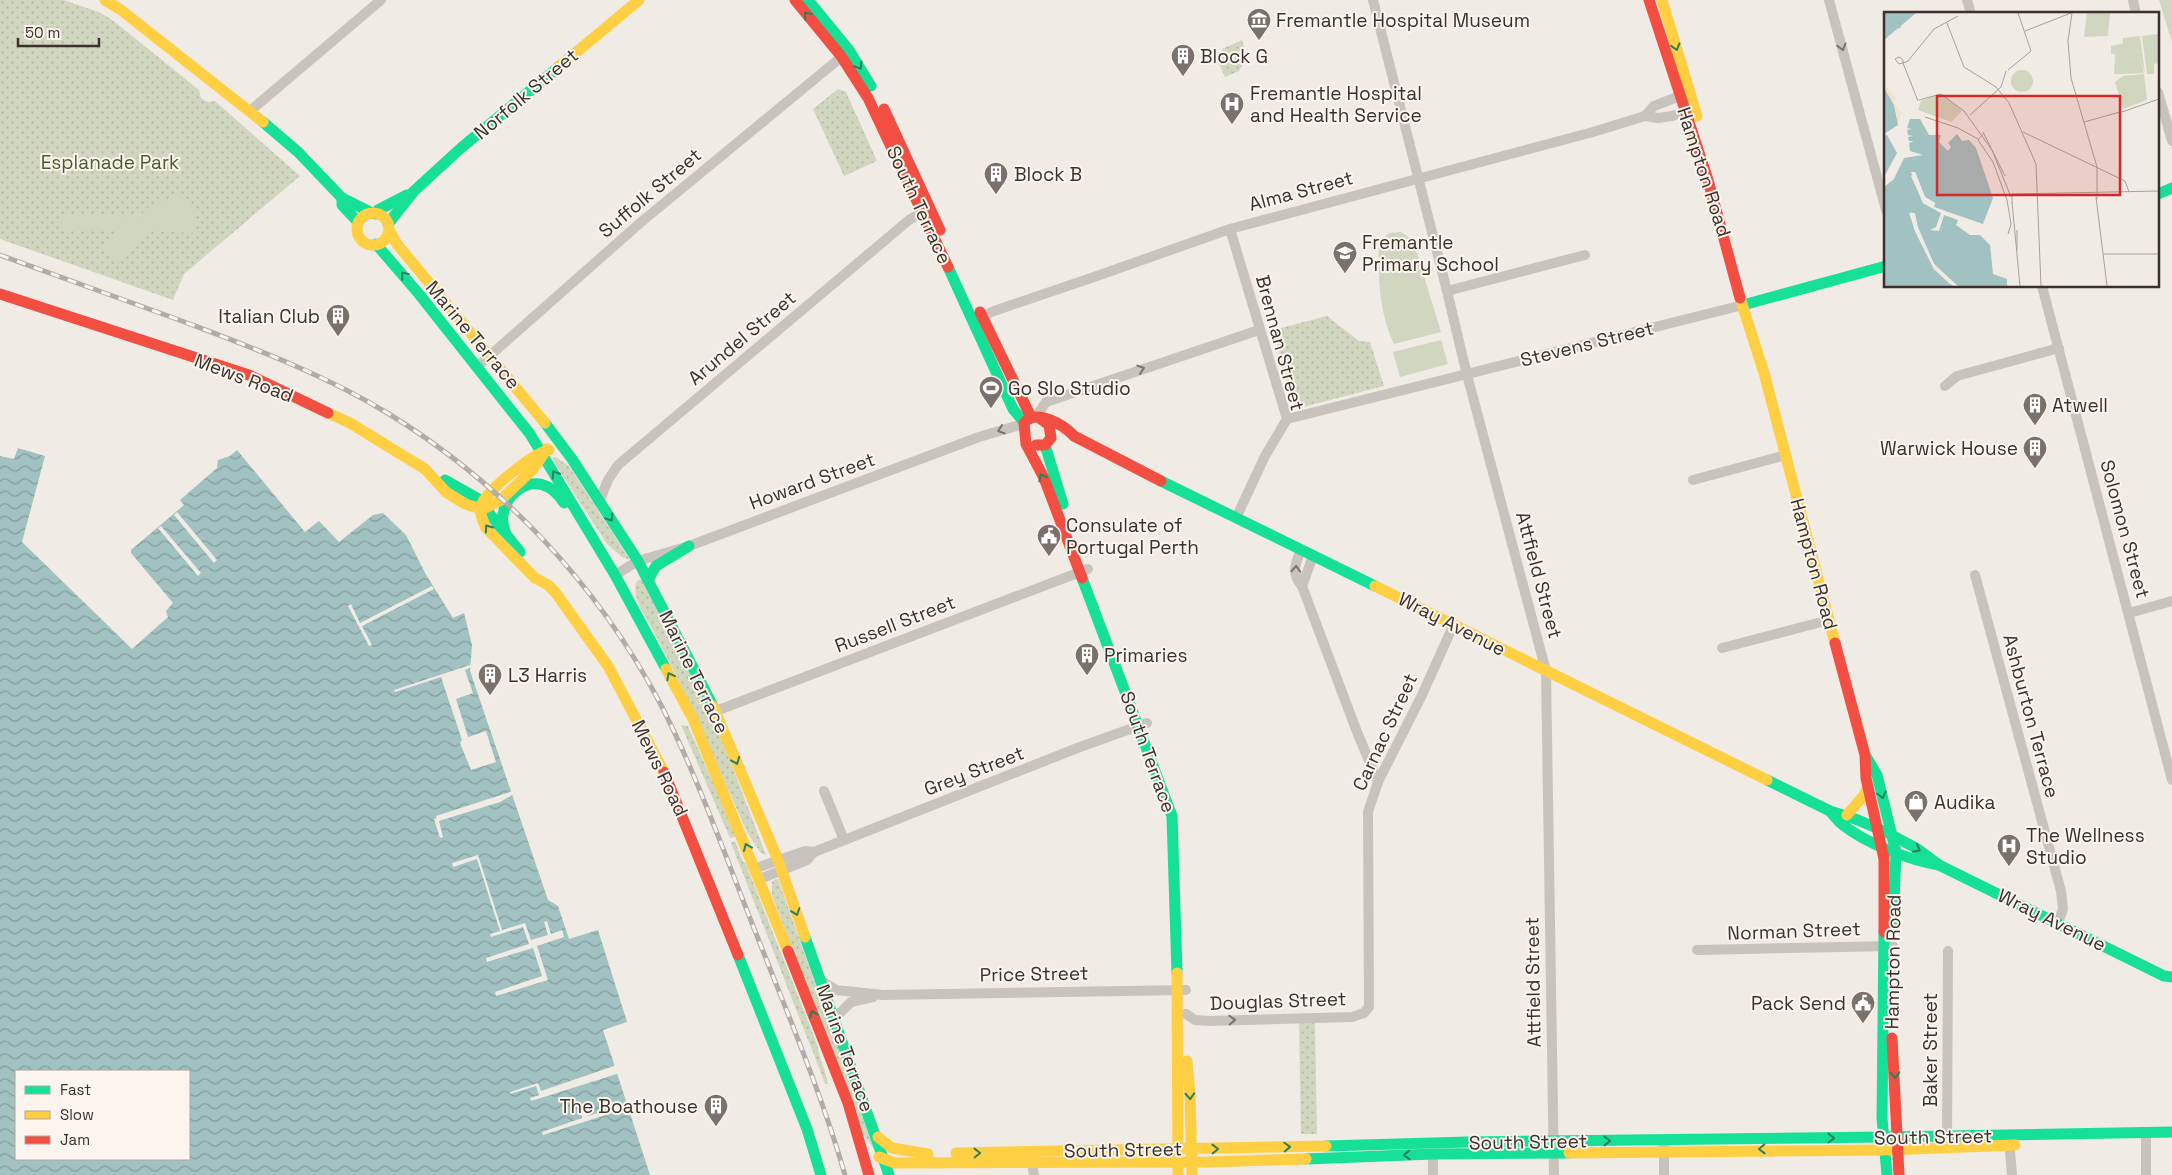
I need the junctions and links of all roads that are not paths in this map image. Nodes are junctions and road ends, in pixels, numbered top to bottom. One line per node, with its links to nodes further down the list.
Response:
1 (105, 0): 10 (street, Marine Terrace)
2 (381, 0): 14 (street)
3 (639, 0): 20 (street, Norfolk Street)
4 (795, 0): 11 (street, South Terrace, one-way to 4)
5 (808, 0): 11 (street, South Terrace)
6 (1373, 0): 18 (street, Attfield Street)
7 (1649, 0): 12 (street, Hampton Road)
8 (1662, 0): 12 (street, Hampton Road, one-way to 12)
9 (1829, 0): 23 (street, one-way to 23)
10 (124, 5): 14 (street, Marine Terrace)
11 (845, 53): 24 (street, South Terrace); 36 (street, South Terrace, one-way to 36); 39 (street, Suffolk Street)
12 (1684, 94): 15 (street, Hampton Road); 16 (street, Alma Street)
13 (2160, 99): 17 (street)
14 (250, 111): 22 (street, Marine Terrace)
15 (1690, 111): 16 (street, Alma Street); 35 (street, Hampton Road)
16 (1645, 116): 18 (street, Alma Street)
17 (2172, 141)
18 (1418, 177): 28 (street, Alma Street); 33 (street, Attfield Street)
19 (2172, 188): 21 (street)
20 (414, 191): 25 (street, Norfolk Street); 27 (street, Norfolk Street)
21 (2160, 193)
22 (342, 198): 25 (street, Marine Terrace); 26 (street, Marine Terrace)
23 (1884, 203)
24 (922, 212): 36 (street, South Terrace); 56 (street, Arundel Street)
25 (374, 214): 26 (street); 27 (street, Marine Terrace)
26 (358, 222): 29 (street, Marine Terrace)
27 (388, 227): 29 (street); 39 (street, Marine Terrace)
28 (1230, 228): 36 (street, Alma Street); 37 (street, Brennan Street)
29 (376, 244): 40 (street, Marine Terrace, one-way to 29)
30 (1586, 255): 33 (street)
31 (1884, 267): 35 (street, Stevens Street)
32 (2043, 288): 38 (street, Solomon Street)
33 (1447, 291): 41 (street, Attfield Street)
34 (0, 294): 57 (street, Mews Road)
35 (1747, 304): 41 (street, Stevens Street); 51 (street, Hampton Road)
36 (977, 318): 45 (street, South Terrace)
37 (1259, 330): 44 (street, Brennan Street); 45 (street, one-way to 37)
38 (2059, 348): 42 (street); 72 (street, Solomon Street)
39 (490, 354): 40 (street, Suffolk Street); 43 (street, Marine Terrace)
40 (477, 367): 46 (street, Marine Terrace)
41 (1466, 375): 44 (street, Stevens Street); 76 (street, Attfield Street)
42 (1945, 386)
43 (530, 403): 50 (street); 52 (street, Marine Terrace)
44 (1287, 419): 58 (street, Brennan Street)
45 (1031, 420): 47 (street, Wray Avenue); 48 (street, South Terrace); 49 (street, South Terrace); 61 (street, Howard Street, one-way to 61)
46 (530, 434): 50 (street, Marine Terrace); 53 (street)
47 (1074, 436): 49 (street); 58 (street, Wray Avenue)
48 (1025, 438): 49 (street); 65 (street, South Terrace, one-way to 48)
49 (1048, 441): 65 (street, South Terrace)
50 (543, 455): 52 (street); 53 (street); 55 (street); 57 (street); 59 (street, Marine Terrace, one-way to 50)
51 (1786, 456): 54 (street); 73 (street, Hampton Road)
52 (572, 458): 56 (street, Marine Terrace)
53 (527, 460): 57 (street)
54 (1693, 480)
55 (516, 494): 59 (street); 60 (street)
56 (599, 502): 64 (street, Marine Terrace, one-way to 64)
57 (480, 503): 60 (street); 69 (street, Mews Road, one-way to 57)
58 (1236, 518): 62 (street, Wray Avenue)
59 (584, 520): 66 (street, Marine Terrace)
60 (508, 537): 69 (street)
61 (689, 546): 64 (street, Howard Street); 68 (street)
62 (1301, 550): 63 (street, Wray Avenue); 70 (street, one-way to 62)
63 (1313, 556): 70 (street); 74 (street, Wray Avenue)
64 (638, 561): 66 (street, Howard Street); 68 (street, Marine Terrace)
65 (1084, 571): 77 (street, Russell Street); 78 (street, South Terrace)
66 (615, 575): 93 (street, Marine Terrace, one-way to 66)
67 (1975, 575): 94 (street, Ashburton Terrace)
68 (648, 580): 77 (street, Marine Terrace)
69 (548, 585): 127 (street, Mews Road)
70 (1302, 586): 81 (street)
71 (2172, 601): 72 (street)
72 (2129, 613): 80 (street, Solomon Street)
73 (1829, 620): 75 (street); 79 (street, Hampton Road)
74 (1453, 626): 76 (street, Wray Avenue); 81 (street, Carnac Street)
75 (1722, 648)
76 (1546, 671): 84 (street, Wray Avenue); 115 (street, Attfield Street)
77 (716, 711): 91 (street, Marine Terrace, one-way to 91)
78 (1144, 725): 88 (street, Grey Street); 100 (street, South Terrace)
79 (1865, 755): 82 (street, Hampton Road); 87 (street, Hampton Road, one-way to 87)
80 (2172, 780)
81 (1378, 782): 102 (street, Carnac Street)
82 (1868, 784): 85 (street); 86 (street, Hampton Road)
83 (824, 791): 88 (street)
84 (1830, 811): 85 (street, Wray Avenue); 89 (street, Wray Avenue)
85 (1847, 815): 86 (street, Wray Avenue)
86 (1878, 830): 87 (street, Wray Avenue); 89 (street, Hampton Road)
87 (1893, 837): 90 (street, Hampton Road); 92 (street, Wray Avenue, one-way to 92)
88 (844, 840): 91 (street, Grey Street)
89 (1882, 846): 90 (street, Wray Avenue); 95 (street, Hampton Road)
90 (1896, 852): 92 (street, Wray Avenue); 95 (street, Hampton Road)
91 (780, 865): 93 (street, Grey Street); 99 (street, Marine Terrace, one-way to 99)
92 (1939, 865): 94 (street, Wray Avenue)
93 (758, 873): 113 (street, Marine Terrace, one-way to 93)
94 (2058, 923): 98 (street, Wray Avenue)
95 (1888, 946): 96 (street, Norman Street); 108 (street, Hampton Road); 109 (street, Hampton Road, one-way to 109)
96 (1697, 950)
97 (1948, 951): 106 (street, Baker Street)
98 (2169, 978)
99 (820, 979): 101 (street, Price Street); 104 (street, Marine Terrace)
100 (1182, 990): 101 (street, Price Street); 103 (street, South Terrace); 117 (street, South Terrace)
101 (884, 995): 104 (street, Price Street)
102 (1369, 1007): 103 (street, Douglas Street, one-way to 102)
103 (1186, 1014): 118 (street, South Terrace, one-way to 118)
104 (835, 1018): 107 (street, Marine Terrace)
105 (2172, 1132): 110 (street, South Street)
106 (1947, 1136): 109 (street, South Street); 111 (street, South Street); 116 (street, Baker Street)
107 (877, 1137): 123 (street); 124 (street, Marine Terrace)
108 (1883, 1137): 109 (street, South Street); 114 (street, South Street, one-way to 108); 120 (street, Hampton Road)
109 (1896, 1137): 119 (street, Hampton Road)
110 (2146, 1137): 111 (street, South Street); 112 (street, South Street); 141 (street)
111 (2009, 1141): 116 (street, South Street); 140 (street)
112 (2172, 1142)
113 (862, 1146): 124 (street); 128 (street, Marine Terrace)
114 (1664, 1146): 115 (street, South Street); 120 (street, South Street, one-way to 114); 137 (street)
115 (1553, 1147): 118 (street, South Street, one-way to 115); 121 (street, South Street); 136 (street, Attfield Street)
116 (1947, 1148): 119 (street, South Street)
117 (1178, 1149): 118 (street, South Street); 122 (street, South Street); 125 (street, South Terrace)
118 (1191, 1149): 126 (street, South Terrace)
119 (1897, 1149): 120 (street, South Street); 139 (street, Hampton Road)
120 (1884, 1150): 138 (street, Hampton Road)
121 (1433, 1154): 126 (street, South Street, one-way to 126); 135 (street)
122 (1031, 1157): 123 (street, South Street); 125 (street, South Street); 132 (street)
123 (929, 1158): 124 (street, South Street); 131 (street)
124 (886, 1161): 129 (street); 130 (street, Marine Terrace)
125 (1178, 1162): 126 (street, South Street); 133 (street, South Terrace)
126 (1191, 1162): 134 (street, South Terrace)
127 (821, 1175)
128 (869, 1175)
129 (880, 1175)
130 (889, 1175)
131 (897, 1175)
132 (1034, 1175)
133 (1178, 1175)
134 (1192, 1175)
135 (1434, 1175)
136 (1554, 1175)
137 (1664, 1175)
138 (1887, 1175)
139 (1899, 1175)
140 (2012, 1175)
141 (2146, 1175)

